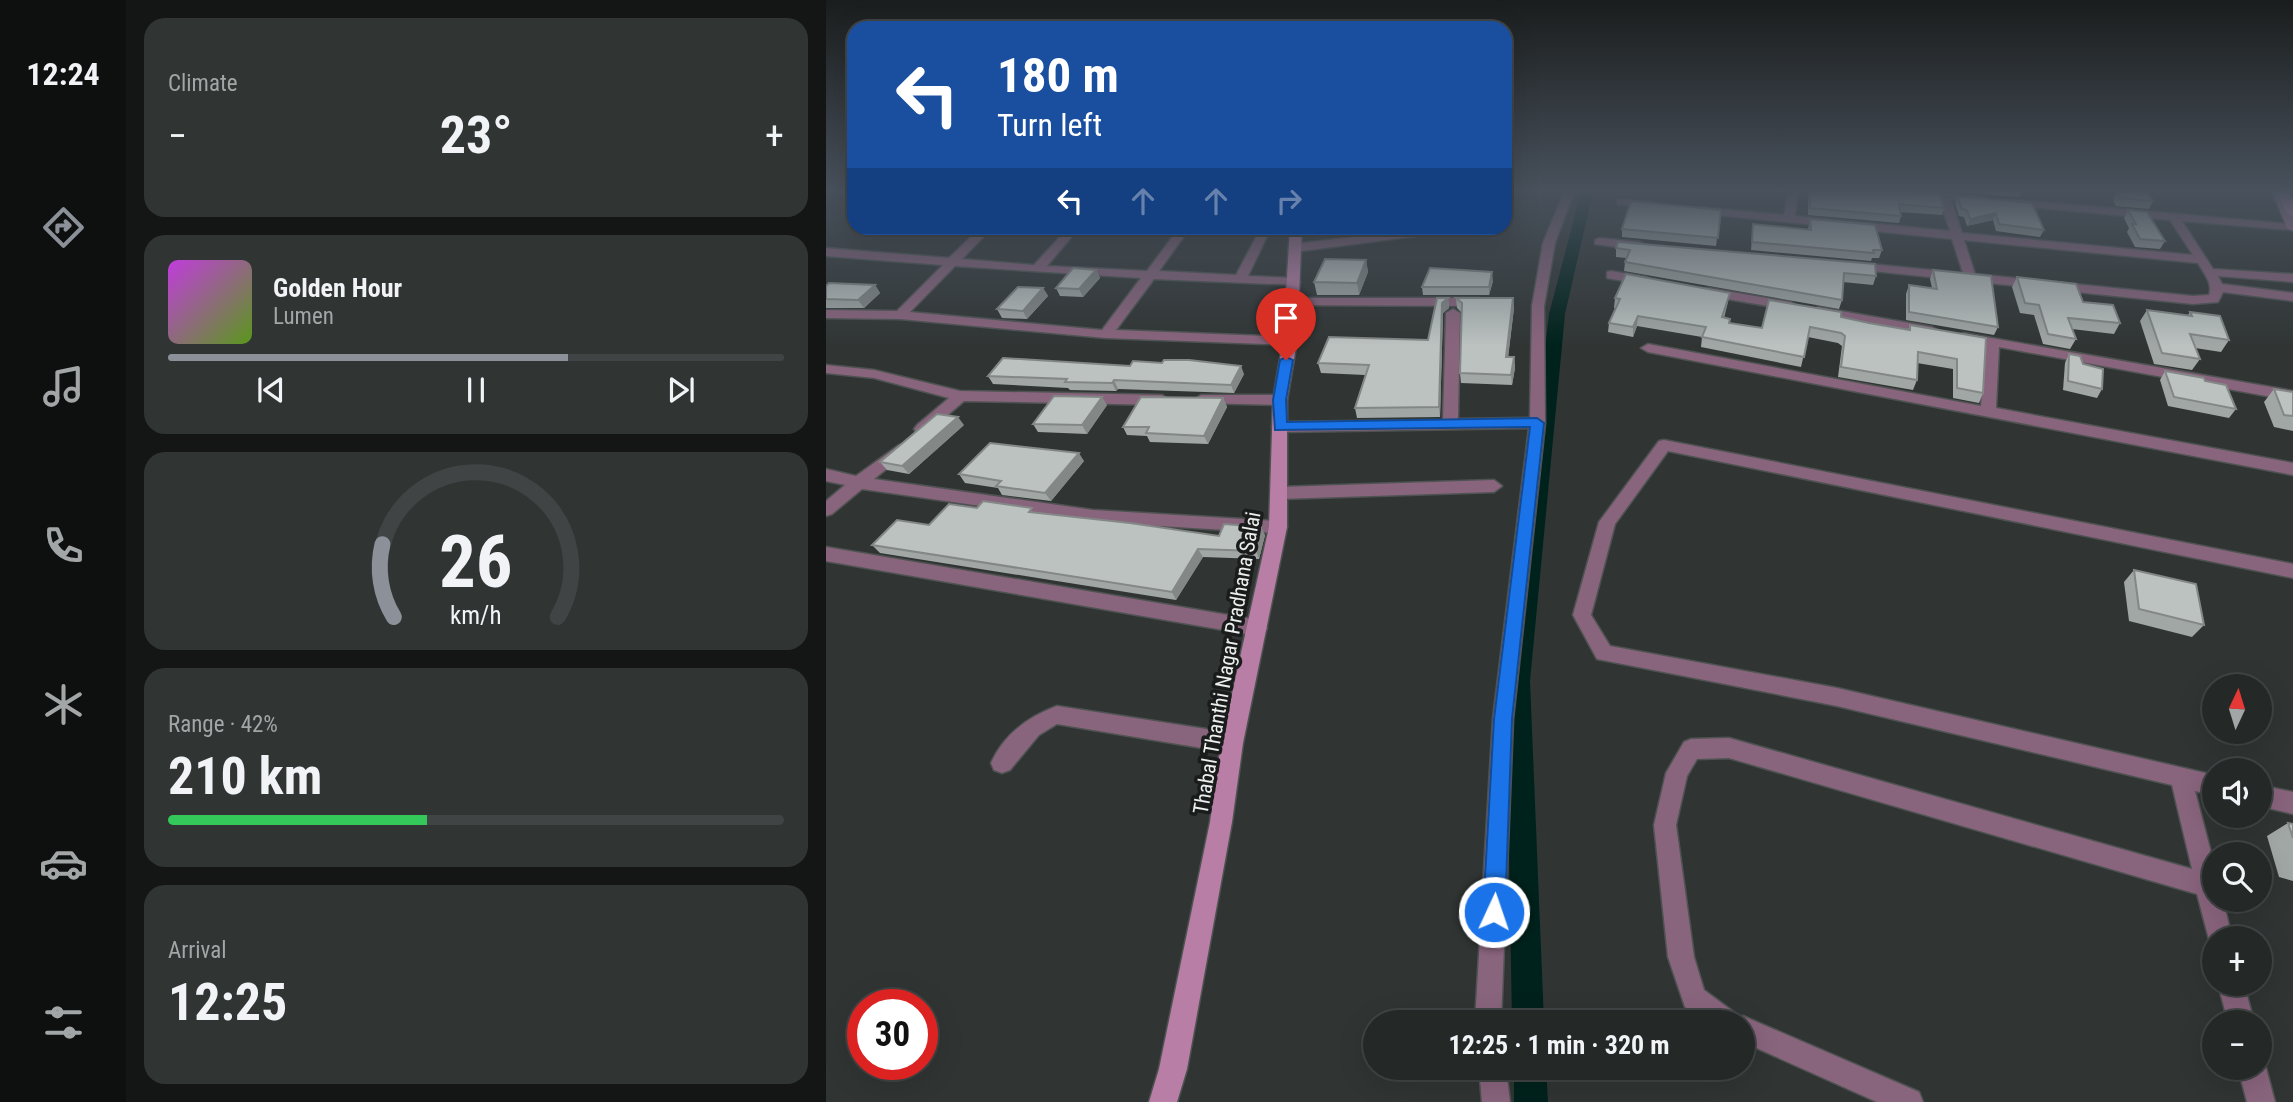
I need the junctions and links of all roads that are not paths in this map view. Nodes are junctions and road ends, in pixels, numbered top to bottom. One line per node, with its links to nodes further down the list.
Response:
1 (971, 243): 15 (street)
2 (1060, 243): 18 (street)
3 (1174, 243): 20 (street)
4 (1258, 243): 23 (street)
5 (1294, 243): 13 (main road, Thabal Thanthi Nagar Pradhana Salai)
6 (1332, 243): 13 (street)
7 (1549, 243): 43 (street)
8 (1614, 243): 12 (street)
9 (1961, 243): 21 (street)
10 (2026, 243): 17 (street)
11 (2191, 243): 17 (street)
12 (1653, 247)
13 (1294, 248): 24 (main road, Thabal Thanthi Nagar Pradhana Salai)
14 (826, 252): 15 (street)
15 (954, 261): 18 (street); 33 (street)
16 (1839, 264): 21 (street)
17 (2206, 266): 22 (street); 26 (street)
18 (1037, 269): 20 (street)
19 (1611, 275): 25 (street)
20 (1150, 276): 23 (street); 34 (street)
21 (1970, 276): 26 (street)
22 (2293, 278)
23 (1240, 280): 24 (street)
24 (1294, 282): 29 (main road, Thabal Thanthi Nagar Pradhana Salai)
25 (1666, 285)
26 (2216, 287): 28 (street)
27 (1693, 289): 36 (street)
28 (2293, 297)
29 (1291, 302): 30 (street); 35 (main road, Thabal Thanthi Nagar Pradhana Salai)
30 (1494, 302)
31 (1453, 313): 44 (street)
32 (826, 314): 33 (street)
33 (900, 315): 34 (street)
34 (1106, 334): 35 (street)
35 (1290, 341): 41 (main road, Thabal Thanthi Nagar Pradhana Salai)
36 (1992, 342): 40 (street); 42 (street)
37 (1648, 348): 42 (street)
38 (826, 369): 39 (street)
39 (960, 396): 41 (street); 48 (street)
40 (2293, 396)
41 (1280, 400): 45 (main road, Thabal Thanthi Nagar Pradhana Salai)
42 (1988, 413): 46 (street)
43 (1537, 423): 44 (street); 64 (street)
44 (1450, 424): 45 (street)
45 (1280, 427): 50 (main road, Thabal Thanthi Nagar Pradhana Salai)
46 (2293, 469)
47 (826, 475): 48 (street)
48 (860, 483): 51 (street); 52 (street)
49 (1494, 486): 50 (street)
50 (1280, 493): 52 (main road, Thabal Thanthi Nagar Pradhana Salai)
51 (826, 510)
52 (1278, 527): 55 (main road, Thabal Thanthi Nagar Pradhana Salai)
53 (826, 554): 55 (street)
54 (2293, 571): 58 (street)
55 (1258, 628): 56 (main road, Thabal Thanthi Nagar Pradhana Salai)
56 (1232, 743): 57 (street); 69 (main road, Thabal Thanthi Nagar Pradhana Salai)
57 (1002, 763)
58 (2181, 777): 59 (street); 62 (street)
59 (2202, 782)
60 (2272, 798): 61 (street)
61 (2293, 803)
62 (2202, 864)
63 (2202, 884): 65 (street)
64 (1489, 1010)
65 (1710, 1010)
66 (1755, 1034): 71 (street)
67 (1494, 1080): 70 (street)
68 (2255, 1080): 72 (street)
69 (1163, 1102)
70 (1496, 1102)
71 (1909, 1102)
72 (2261, 1102)

